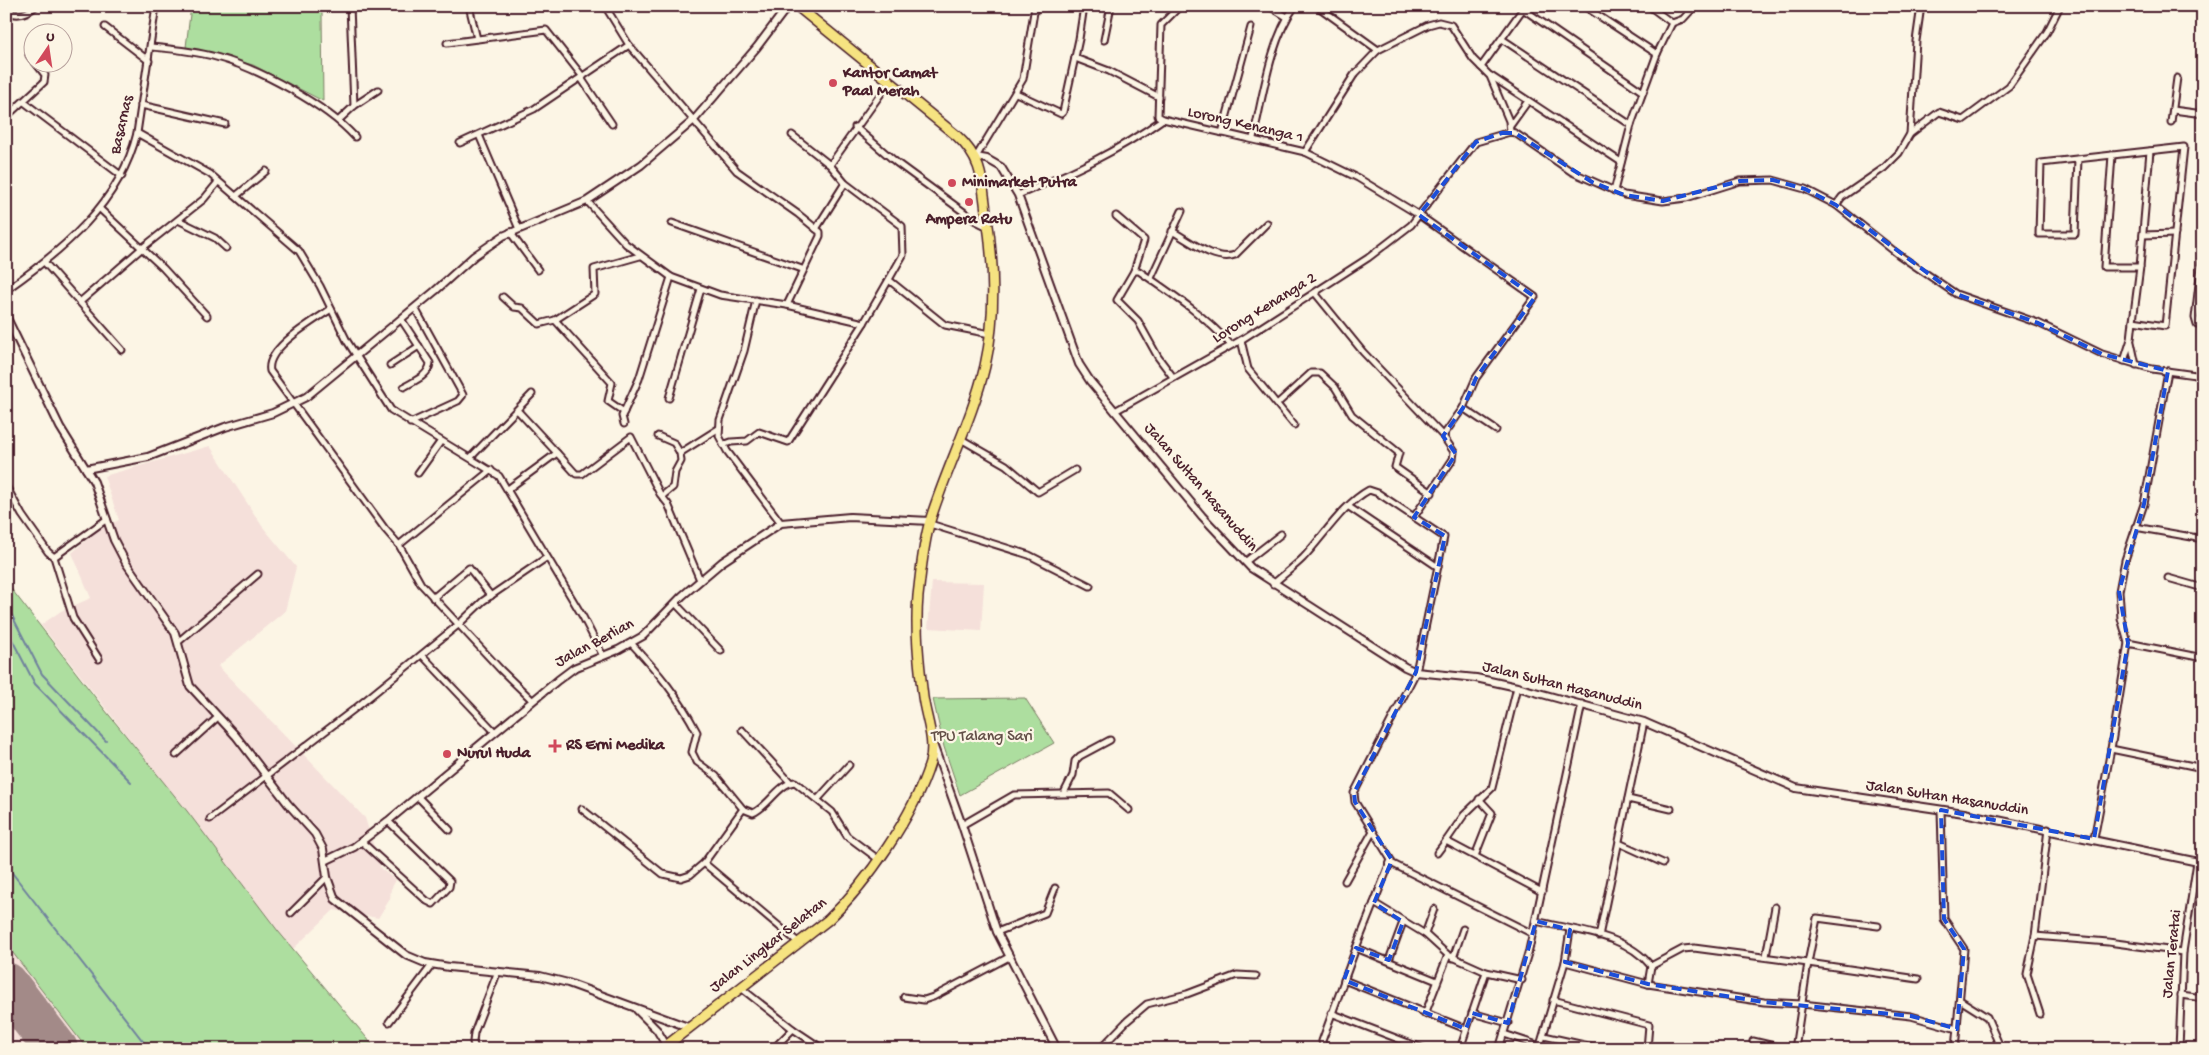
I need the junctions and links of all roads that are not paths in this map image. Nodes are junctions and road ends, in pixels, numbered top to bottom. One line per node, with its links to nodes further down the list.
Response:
1 (36, 6): 21 (street)
2 (156, 6): 31 (street, Basarnas)
3 (350, 6): 50 (street)
4 (469, 6): 26 (street)
5 (605, 6): 30 (street)
6 (788, 6): 55 (street)
7 (797, 6): 41 (highway)
8 (1035, 6): 44 (street)
9 (1084, 6): 34 (street)
10 (1111, 6): 28 (street)
11 (1180, 6): 46 (street)
12 (1269, 6): 22 (street)
13 (1296, 6): 22 (street)
14 (1317, 6): 32 (street)
15 (1584, 6): 33 (street)
16 (1649, 6): 23 (street)
17 (1695, 6): 23 (street)
18 (1921, 6): 65 (street)
19 (2060, 6): 65 (street)
20 (1524, 8): 27 (street); 43 (street)
21 (6, 11)
22 (1287, 17): 69 (street)
23 (1672, 23): 33 (street)
24 (105, 27): 35 (street)
25 (1251, 27): 64 (street)
26 (478, 39): 29 (street); 39 (street)
27 (1502, 39): 36 (street); 60 (street)
28 (1104, 40)
29 (447, 43)
30 (629, 45): 39 (street); 55 (street)
31 (152, 47): 35 (street, Basarnas); 54 (street)
32 (1378, 50): 36 (street); 72 (street)
33 (1656, 54): 43 (street)
34 (1075, 58): 44 (street); 46 (street)
35 (149, 61): 49 (street, Basarnas)
36 (1481, 67): 38 (street)
37 (42, 72): 48 (street)
38 (1490, 76): 47 (street); 62 (street)
39 (582, 78): 59 (street); 66 (street)
40 (2177, 78): 51 (street)
41 (890, 81): 61 (street); 74 (highway)
42 (378, 90): 50 (street)
43 (1643, 92): 60 (street)
44 (1016, 93): 74 (street)
45 (2203, 96): 52 (street)
46 (1159, 98): 56 (street)
47 (1528, 101): 62 (street); 76 (street)
48 (24, 102): 53 (street); 79 (street)
49 (141, 105): 58 (street); 63 (street, Basarnas)
50 (354, 106): 54 (street)
51 (2173, 110): 52 (street); 57 (street)
52 (2202, 114)
53 (6, 117)
54 (339, 120): 68 (street)
55 (694, 120): 85 (street); 96 (street)
56 (1163, 120): 64 (street, Lorong Kenanga 1); 84 (street, Lorong Kenanga 1)
57 (2171, 122)
58 (225, 124)
59 (612, 124)
60 (1632, 125): 76 (street)
61 (855, 127): 77 (street); 94 (street)
62 (1510, 129): 82 (street); 89 (street, Lorong Kenanga 2)
63 (137, 133): 79 (street, Basarnas); 80 (street)
64 (1222, 133): 69 (street, Lorong Kenanga 1)
65 (1910, 134): 86 (street)
66 (479, 135): 70 (street); 95 (street)
67 (792, 135): 77 (street)
68 (355, 137)
69 (1253, 138): 72 (street, Lorong Kenanga 1)
70 (460, 144)
71 (2150, 151): 73 (street); 99 (street); 100 (street)
72 (1305, 152): 89 (street, Lorong Kenanga 1)
73 (2112, 155): 75 (street); 106 (street)
74 (976, 157): 84 (street, Jalan Sultan Hasanuddin); 94 (highway)
75 (2078, 159): 75 (street)
76 (1621, 162): 82 (street)
77 (830, 164): 81 (street)
78 (266, 171): 83 (street)
79 (122, 176): 87 (street, Basarnas)
80 (218, 182): 83 (street); 91 (street)
81 (845, 183): 96 (street); 112 (street)
82 (1614, 191): 86 (street)
83 (236, 196): 121 (street)
84 (1018, 196): 149 (street, Jalan Sultan Hasanuddin)
85 (588, 201): 95 (street); 104 (street)
86 (1836, 205): 136 (street)
87 (100, 209): 102 (street); 105 (street, Basarnas)
88 (1182, 211): 97 (street)
89 (1419, 215): 115 (street, Lorong Kenanga 2); 147 (street, Lorong Kenanga 1)
90 (1116, 216): 109 (street)
91 (178, 220): 101 (street); 102 (street)
92 (672, 223): 107 (street)
93 (1267, 223): 97 (street)
94 (989, 227): 129 (highway)
95 (519, 229): 98 (street)
96 (816, 229): 107 (street)
97 (1172, 231): 111 (street)
98 (510, 232): 108 (street); 120 (street)
99 (2175, 234): 100 (street); 126 (street)
100 (2143, 235): 106 (street)
101 (226, 248)
102 (141, 249): 118 (street); 122 (street)
103 (2203, 250): 128 (street)
104 (640, 256): 110 (street); 125 (street)
105 (45, 263): 114 (street, Basarnas); 118 (street)
106 (2140, 267): 126 (street)
107 (802, 269): 119 (street)
108 (538, 270)
109 (1134, 271): 111 (street); 141 (street)
110 (671, 277): 113 (street); 150 (street)
111 (1151, 278): 132 (street)
112 (889, 280): 127 (street); 129 (street)
113 (701, 289): 117 (street); 144 (street)
114 (6, 290)
115 (1315, 294): 131 (street, Lorong Kenanga 2); 157 (street)
116 (503, 297): 125 (street)
117 (756, 300): 119 (street); 154 (street)
118 (80, 302): 134 (street)
119 (787, 305): 127 (street)
120 (415, 308): 124 (street); 151 (street)
121 (331, 309): 135 (street); 145 (street)
122 (207, 316)
123 (7, 319): 164 (street)
124 (401, 319): 133 (street); 135 (street)
125 (554, 320): 150 (street)
126 (2133, 321): 130 (street)
127 (864, 323): 160 (street)
128 (2203, 327)
129 (990, 334): 158 (highway)
130 (2131, 339): 136 (street); 137 (street)
131 (1241, 340): 132 (street, Lorong Kenanga 2); 146 (street)
132 (1231, 345): 141 (street, Lorong Kenanga 2)
133 (419, 346): 138 (street); 142 (street)
134 (122, 350)
135 (356, 355): 145 (street); 151 (street)
136 (2124, 361): 137 (street)
137 (2136, 364): 139 (street)
138 (390, 365)
139 (2168, 371): 140 (street); 177 (street)
140 (2203, 376)
141 (1173, 377): 149 (street, Lorong Kenanga 2)
142 (404, 387)
143 (532, 394): 148 (street)
144 (669, 398)
145 (294, 404): 164 (street); 180 (street)
146 (1278, 404): 153 (street); 170 (street)
147 (1463, 408): 155 (street); 157 (street)
148 (518, 411): 161 (street); 163 (street)
149 (1115, 411): 183 (street, Jalan Sultan Hasanuddin)
150 (624, 412): 152 (street)
151 (410, 423): 159 (street)
152 (624, 424)
153 (1294, 425)
154 (718, 429): 160 (street); 162 (street)
155 (1496, 430)
156 (658, 436): 162 (street)
157 (1443, 436): 170 (street)
158 (961, 438): 166 (street); 176 (highway)
159 (441, 440): 163 (street); 167 (street)
160 (723, 445): 175 (street)
161 (557, 453): 169 (street); 171 (street)
162 (680, 454): 171 (street)
163 (470, 457): 165 (street)
164 (86, 469): 174 (street)
165 (491, 470): 169 (street); 180 (street)
166 (1075, 470)
167 (418, 473)
168 (6, 486): 181 (street)
169 (508, 490): 182 (street)
170 (1432, 493): 173 (street)
171 (662, 496): 187 (street)
172 (1349, 507): 173 (street); 184 (street); 188 (street)
173 (1414, 517): 184 (street)
174 (107, 519): 181 (street); 195 (street)
175 (781, 522): 176 (street, Jalan Berlian); 187 (street, Jalan Berlian)
176 (930, 522): 189 (street); 212 (highway)
177 (2135, 527): 179 (street); 196 (street)
178 (1281, 534): 183 (street)
179 (2203, 539)
180 (399, 545): 192 (street)
181 (54, 557): 202 (street)
182 (546, 558): 191 (street); 200 (street)
183 (1245, 562): 188 (street, Jalan Sultan Hasanuddin)
184 (1438, 567): 203 (street)
185 (258, 574): 195 (street)
186 (2168, 578): 190 (street)
187 (700, 580): 193 (street, Jalan Berlian)
188 (1273, 584): 203 (street, Jalan Sultan Hasanuddin)
189 (1090, 586)
190 (2203, 588)
191 (491, 596): 192 (street); 194 (street)
192 (433, 598): 194 (street)
193 (676, 604): 197 (street, Jalan Berlian); 198 (street)
194 (458, 625): 199 (street); 205 (street)
195 (178, 642): 207 (street)
196 (2128, 642): 201 (street); 213 (street)
197 (631, 643): 200 (street, Jalan Berlian); 225 (street)
198 (721, 651)
199 (422, 655): 210 (street); 217 (street)
200 (603, 656): 205 (street, Jalan Berlian)
201 (2203, 658)
202 (99, 659)
203 (1416, 672): 204 (street, Jalan Sultan Hasanuddin); 234 (street)
204 (1517, 687): 206 (street, Jalan Sultan Hasanuddin); 223 (street)
205 (532, 700): 210 (street, Jalan Berlian)
206 (1582, 704): 208 (street, Jalan Sultan Hasanuddin); 250 (street)
207 (218, 717): 214 (street); 217 (street)
208 (1644, 722): 221 (street); 228 (street, Jalan Sultan Hasanuddin)
209 (742, 730): 218 (street)
210 (495, 732): 220 (street, Jalan Berlian)
211 (1110, 740): 219 (street)
212 (933, 746): 231 (street); 241 (highway, Jalan Lingkar Selatan)
213 (2111, 749): 216 (street); 235 (street)
214 (176, 755)
215 (850, 765): 222 (street)
216 (2203, 768)
217 (266, 776): 229 (street); 242 (street)
218 (790, 782): 222 (street); 225 (street)
219 (1064, 794): 227 (street); 231 (street)
220 (418, 797): 230 (street, Jalan Berlian); 233 (street)
221 (1628, 798): 226 (street); 238 (street)
222 (818, 799): 241 (street)
223 (1479, 799): 236 (street); 240 (street)
224 (582, 809): 245 (street)
225 (743, 809): 245 (street)
226 (1671, 809)
227 (1129, 810)
228 (1941, 810): 232 (street, Jalan Sultan Hasanuddin); 289 (street)
229 (210, 819)
230 (388, 821): 237 (street, Jalan Berlian); 237 (street)
231 (962, 825): 260 (street)
232 (2048, 829): 235 (street, Jalan Sultan Hasanuddin); 264 (street)
233 (450, 830)
234 (1373, 831): 246 (street); 248 (street)
235 (2094, 839): 244 (street, Jalan Sultan Hasanuddin)
236 (1446, 841): 239 (street); 240 (street)
237 (361, 842): 242 (street, Jalan Berlian)
238 (1619, 843): 243 (street); 263 (street)
239 (1437, 853)
240 (1475, 856): 250 (street)
241 (878, 858): 265 (highway, Jalan Lingkar Selatan)
242 (325, 861): 247 (street)
243 (1663, 862)
244 (2200, 862): 267 (street, Jalan Teratai)
245 (704, 863): 265 (street)
246 (1391, 863): 251 (street); 262 (street)
247 (327, 877): 254 (street); 274 (street)
248 (1345, 880)
249 (1055, 888): 260 (street)
250 (1542, 892): 255 (street)
251 (1374, 903): 256 (street); 266 (street)
252 (1774, 907): 269 (street)
253 (1434, 910): 261 (street)
254 (290, 913)
255 (1536, 921): 259 (street); 262 (street)
256 (1403, 922): 261 (street); 271 (street)
257 (1878, 926): 273 (street)
258 (1463, 929): 268 (street)
259 (1570, 930): 263 (street); 272 (street)
260 (997, 932): 270 (street)
261 (1426, 934): 268 (street)
262 (1533, 934): 282 (street)
263 (1599, 936): 275 (street)
264 (2035, 936): 267 (street); 295 (street)
265 (799, 943): 284 (highway, Jalan Lingkar Selatan)
266 (1356, 948): 271 (street); 280 (street)
267 (2183, 952): 285 (street, Jalan Teratai)
268 (1451, 956): 277 (street); 281 (street)
269 (1766, 956): 273 (street); 275 (street)
270 (1009, 957): 286 (street); 310 (street)
271 (1389, 960): 281 (street)
272 (1565, 962): 283 (street); 288 (street)
273 (1808, 963): 279 (street); 290 (street)
274 (432, 965): 276 (street); 296 (street)
275 (1651, 966): 283 (street)
276 (498, 971): 291 (street); 308 (street)
277 (1486, 972): 282 (street); 293 (street)
278 (1256, 976): 311 (street)
279 (1918, 979)
280 (1344, 980): 292 (street); 294 (street)
281 (1438, 980): 294 (street)
282 (1522, 980): 297 (street)
283 (1648, 984): 290 (street)
284 (741, 988): 298 (highway, Jalan Lingkar Selatan); 299 (street)
285 (2180, 995): 287 (street); 322 (street, Jalan Teratai)
286 (904, 998)
287 (2203, 998)
288 (1553, 1000): 303 (street); 317 (street)
289 (1960, 1000): 301 (street); 321 (street)
290 (1802, 1004): 301 (street); 319 (street)
291 (634, 1007): 298 (street); 306 (street)
292 (1331, 1013): 312 (street); 313 (street)
293 (1472, 1013): 297 (street); 300 (street)
294 (1425, 1014): 300 (street)
295 (2040, 1014)
296 (389, 1022)
297 (1508, 1022): 302 (street)
298 (688, 1027): 306 (highway, Jalan Lingkar Selatan)
299 (793, 1028): 305 (street); 309 (street)
300 (1466, 1029): 314 (street)
301 (1957, 1029): 320 (street)
302 (1504, 1034): 307 (street); 315 (street)
303 (1544, 1036): 307 (street); 316 (street)
304 (1753, 1041): 318 (street)
305 (818, 1046)
306 (664, 1047)
307 (1540, 1047)
308 (475, 1049)
309 (773, 1049)
310 (1057, 1049)
311 (1100, 1049)
312 (1330, 1049)
313 (1424, 1049)
314 (1460, 1049)
315 (1499, 1049)
316 (1602, 1049)
317 (1647, 1049)
318 (1788, 1049)
319 (1795, 1049)
320 (1955, 1049)
321 (2001, 1049)
322 (2179, 1049)

